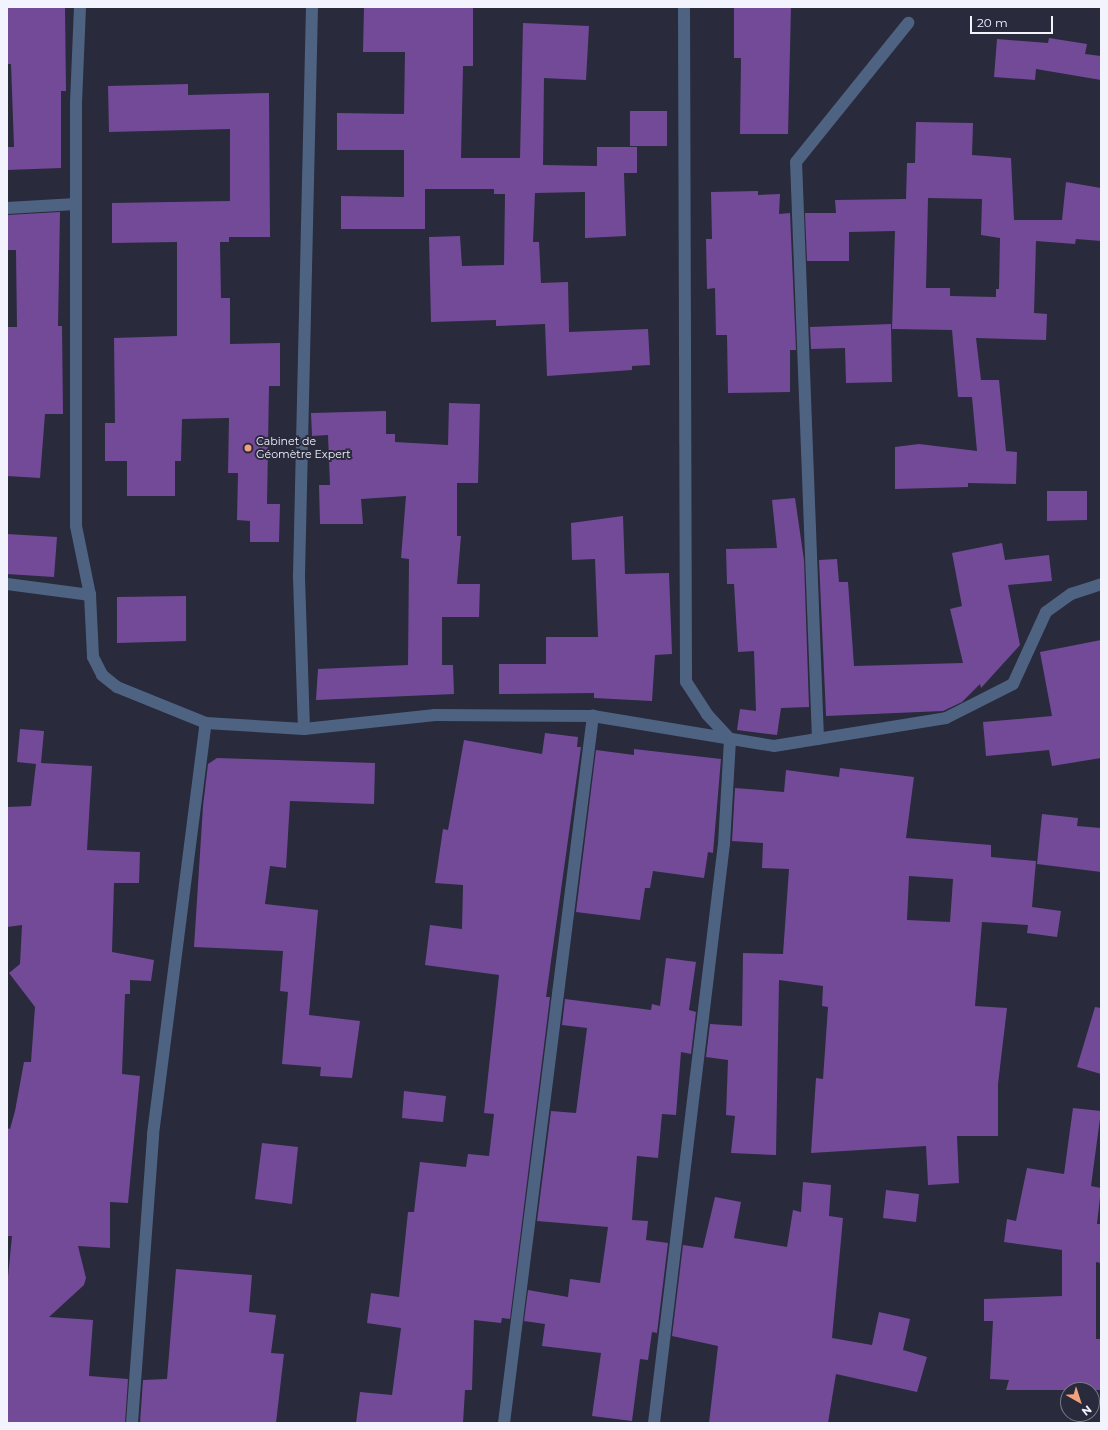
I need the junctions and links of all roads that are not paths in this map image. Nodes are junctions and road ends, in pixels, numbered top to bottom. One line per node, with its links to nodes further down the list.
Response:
1 (80, 7): 5 (street)
2 (312, 7): 12 (street)
3 (684, 7): 13 (street)
4 (908, 23): 14 (street)
5 (76, 204): 6 (street); 9 (street)
6 (7, 208)
7 (7, 584): 9 (street)
8 (1101, 584): 14 (street)
9 (90, 595): 11 (street)
10 (593, 716): 12 (street); 13 (street); 16 (street)
11 (206, 723): 12 (street); 15 (street)
12 (304, 729)
13 (730, 739): 14 (street); 17 (street)
14 (818, 739)
15 (132, 1423)
16 (504, 1423)
17 (654, 1423)

